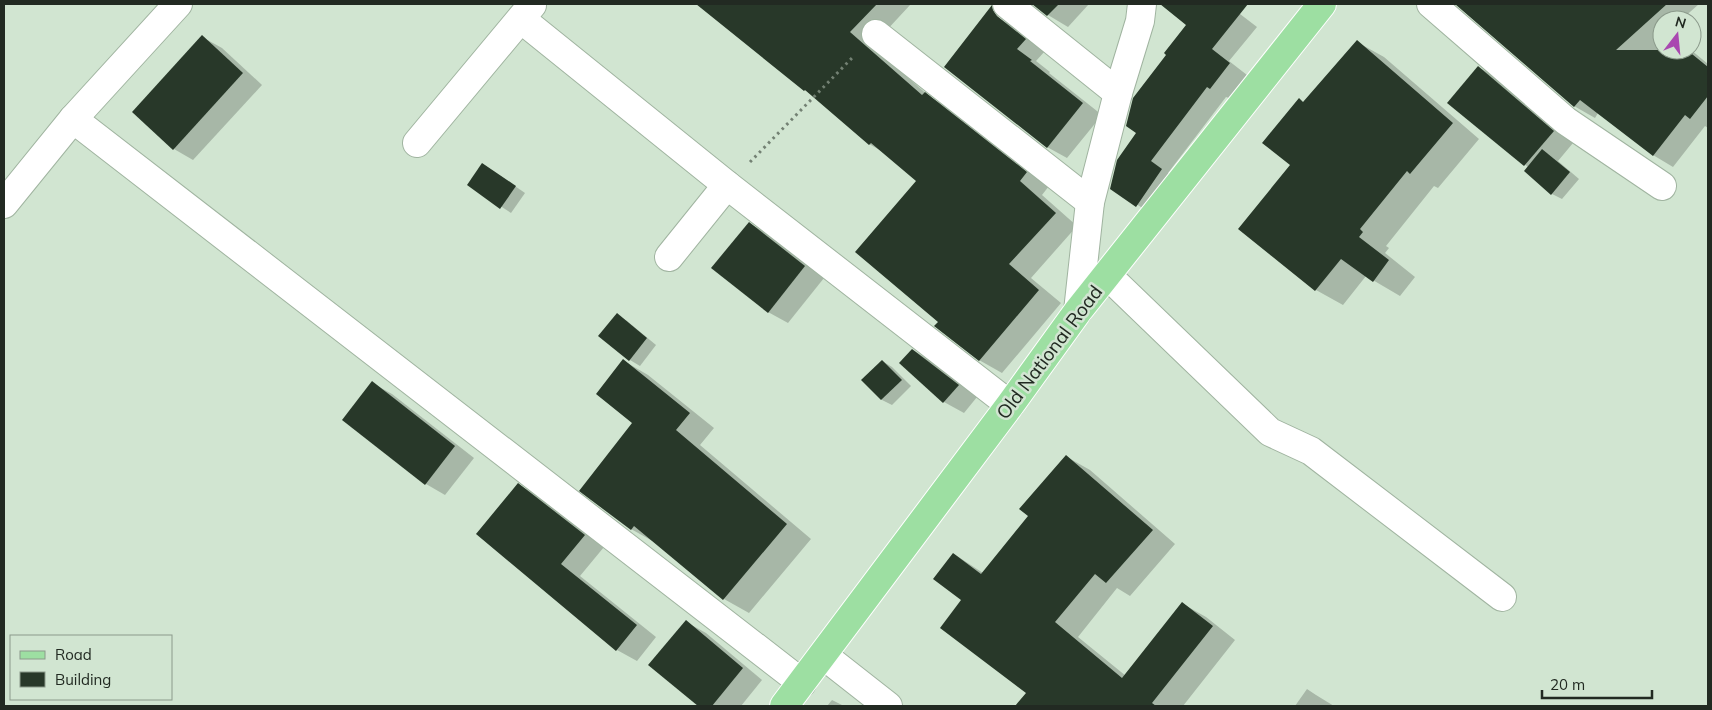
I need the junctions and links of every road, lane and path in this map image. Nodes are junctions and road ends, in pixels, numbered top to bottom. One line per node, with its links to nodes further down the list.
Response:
1 (178, 4): 9 (street)
2 (1007, 4): 8 (street)
3 (1142, 4): 8 (street)
4 (1322, 4): 16 (main road, Old National Road)
5 (1431, 4): 12 (street)
6 (527, 11): 10 (street); 11 (street)
7 (876, 34): 11 (path); 13 (street)
8 (1118, 93): 13 (street)
9 (74, 118): 14 (street); 21 (street)
10 (417, 143)
11 (727, 184): 15 (street); 18 (street)
12 (1662, 186)
13 (1090, 202): 17 (street)
14 (4, 204)
15 (669, 257)
16 (1107, 274): 17 (main road, Old National Road); 19 (street)
17 (1078, 311): 18 (main road, Old National Road)
18 (1010, 405): 20 (main road, Old National Road)
19 (1502, 597)
20 (823, 655): 21 (main road, Old National Road); 23 (street)
21 (802, 683): 22 (main road, Old National Road)
22 (784, 706)
23 (888, 706)

